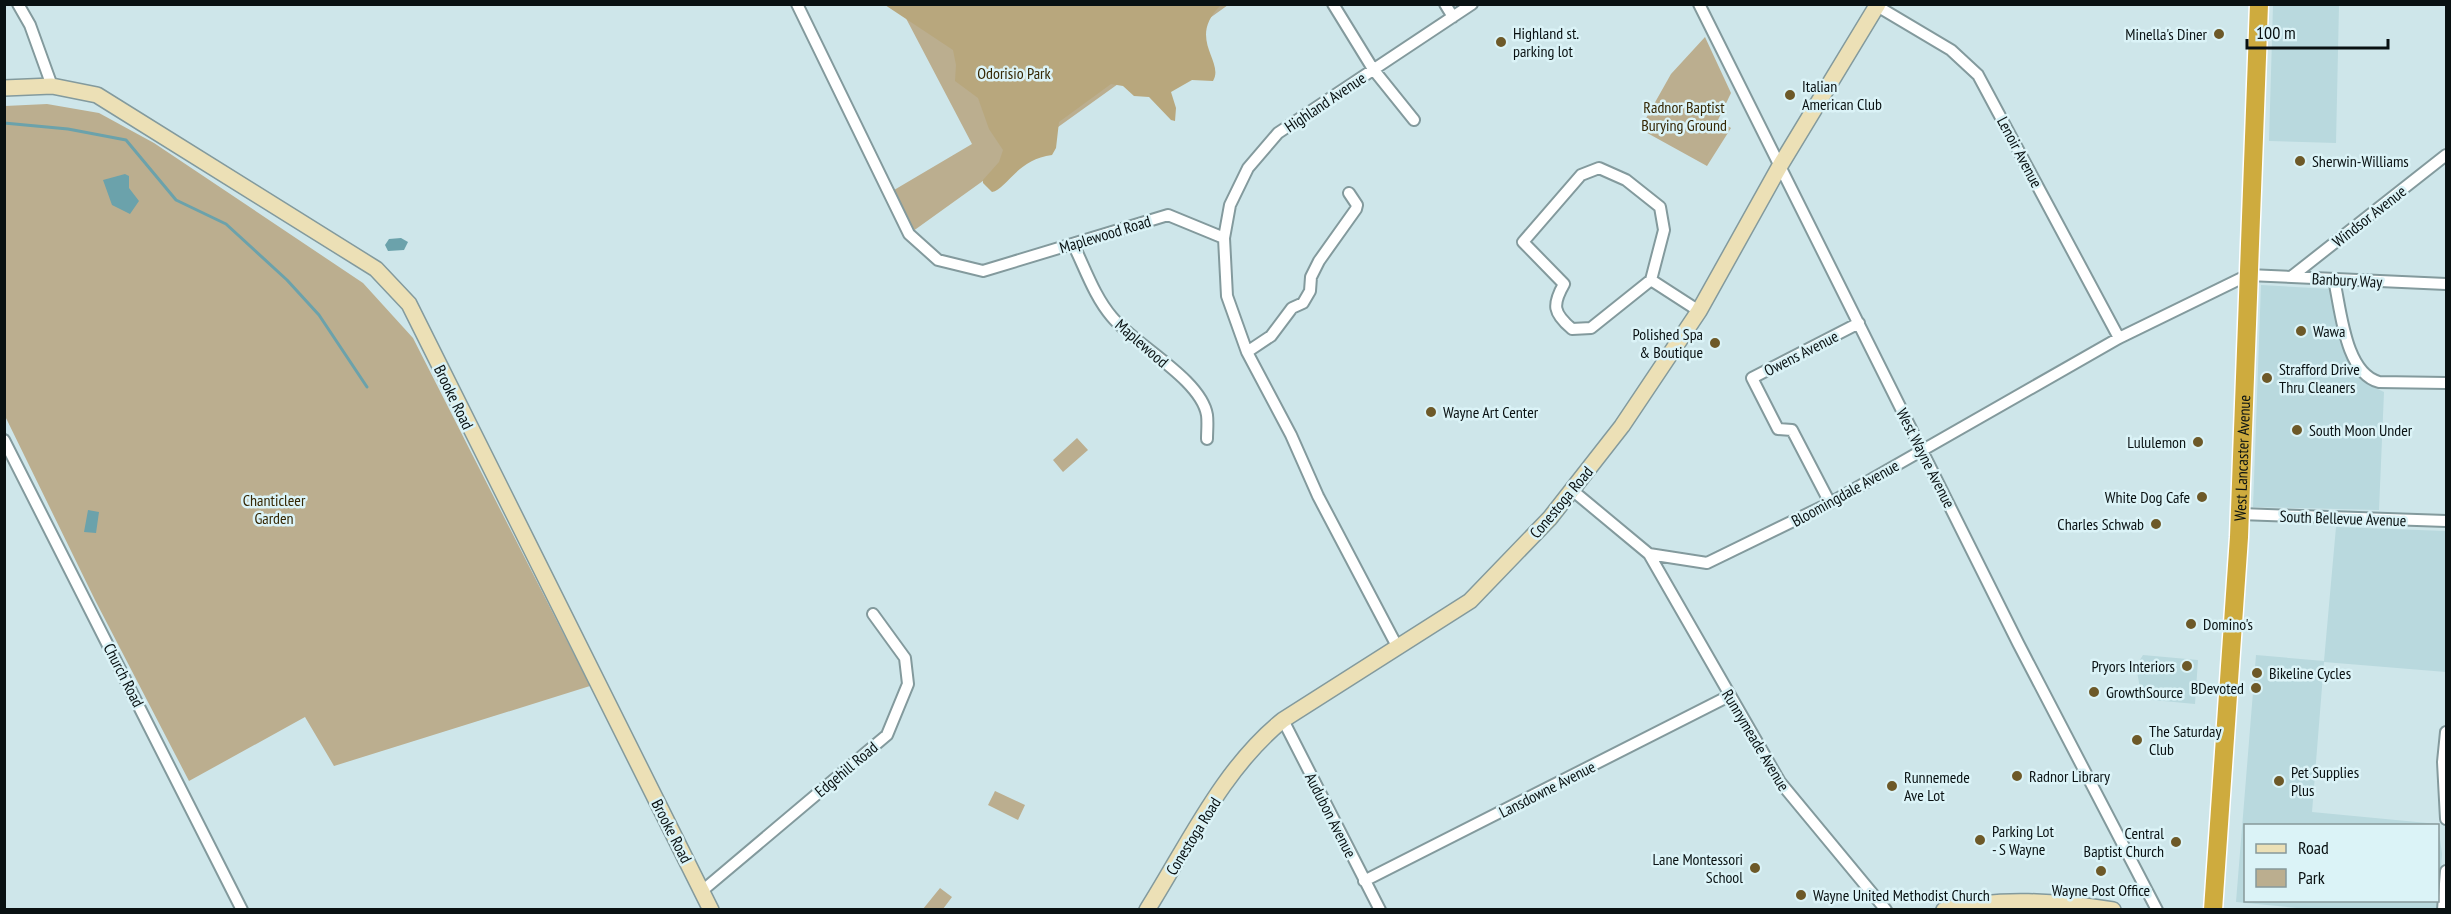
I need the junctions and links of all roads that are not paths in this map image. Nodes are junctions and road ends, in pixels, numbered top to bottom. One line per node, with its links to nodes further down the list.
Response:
1 (18, 4): 11 (street)
2 (797, 4): 18 (street, Maplewood Road)
3 (1333, 4): 10 (street)
4 (1445, 4): 9 (street)
5 (1472, 4): 9 (street, Highland Avenue)
6 (1699, 4): 15 (street, West Wayne Avenue)
7 (2259, 4): 19 (highway, West Lancaster Avenue)
8 (1878, 5): 15 (main road, Conestoga Road); 26 (street, Lenoir Avenue)
9 (1453, 17): 10 (street, Highland Avenue)
10 (1373, 69): 13 (street); 17 (street, Highland Avenue)
11 (52, 86): 12 (main road, Brooke Road); 45 (main road, Brooke Road)
12 (4, 88)
13 (1414, 120)
14 (2446, 155): 20 (street, Windsor Avenue)
15 (1781, 164): 24 (main road, Conestoga Road); 25 (street, West Wayne Avenue)
16 (1349, 193): 27 (street)
17 (1224, 238): 18 (street, Maplewood Road); 27 (street)
18 (1073, 244): 29 (street, Maplewood)
19 (2248, 275): 20 (street, Banbury Way); 26 (street, Bloomingdale Avenue); 34 (highway, West Lancaster Avenue)
20 (2291, 277): 22 (street, Banbury Way)
21 (1652, 280): 21 (street); 24 (street)
22 (2334, 280): 23 (street, Banbury Way); 28 (street)
23 (2446, 284)
24 (1699, 311): 32 (main road, Conestoga Road)
25 (1859, 323): 31 (street, West Wayne Avenue); 33 (street, Owens Avenue)
26 (2119, 338): 31 (street, Bloomingdale Avenue)
27 (1247, 352): 38 (street)
28 (2446, 383)
29 (1207, 439)
30 (4, 440): 46 (street, Church Road)
31 (1922, 450): 33 (street, Bloomingdale Avenue); 53 (street, West Wayne Avenue)
32 (1572, 490): 36 (street); 38 (main road, Conestoga Road)
33 (1830, 503): 36 (street, Bloomingdale Avenue)
34 (2240, 513): 35 (street, South Bellevue Avenue); 54 (highway, West Lancaster Avenue)
35 (2446, 522)
36 (1649, 554): 39 (street, Runnymeade Avenue)
37 (873, 614): 45 (street, Edgehill Road)
38 (1398, 648): 40 (main road, Conestoga Road)
39 (1729, 696): 44 (street, Lansdowne Avenue); 50 (street, Runnymeade Avenue)
40 (1283, 720): 44 (street, Audubon Avenue); 48 (main road, Conestoga Road)
41 (2446, 732): 42 (street)
42 (2446, 819)
43 (2446, 871): 55 (street)
44 (1364, 881): 49 (street, Audubon Avenue)
45 (702, 891): 47 (main road, Brooke Road)
46 (242, 909)
47 (711, 909)
48 (1147, 909)
49 (1380, 909)
50 (1886, 909)
51 (1944, 909): 52 (main road)
52 (2113, 909)
53 (2157, 909)
54 (2213, 909)
55 (2443, 909)

